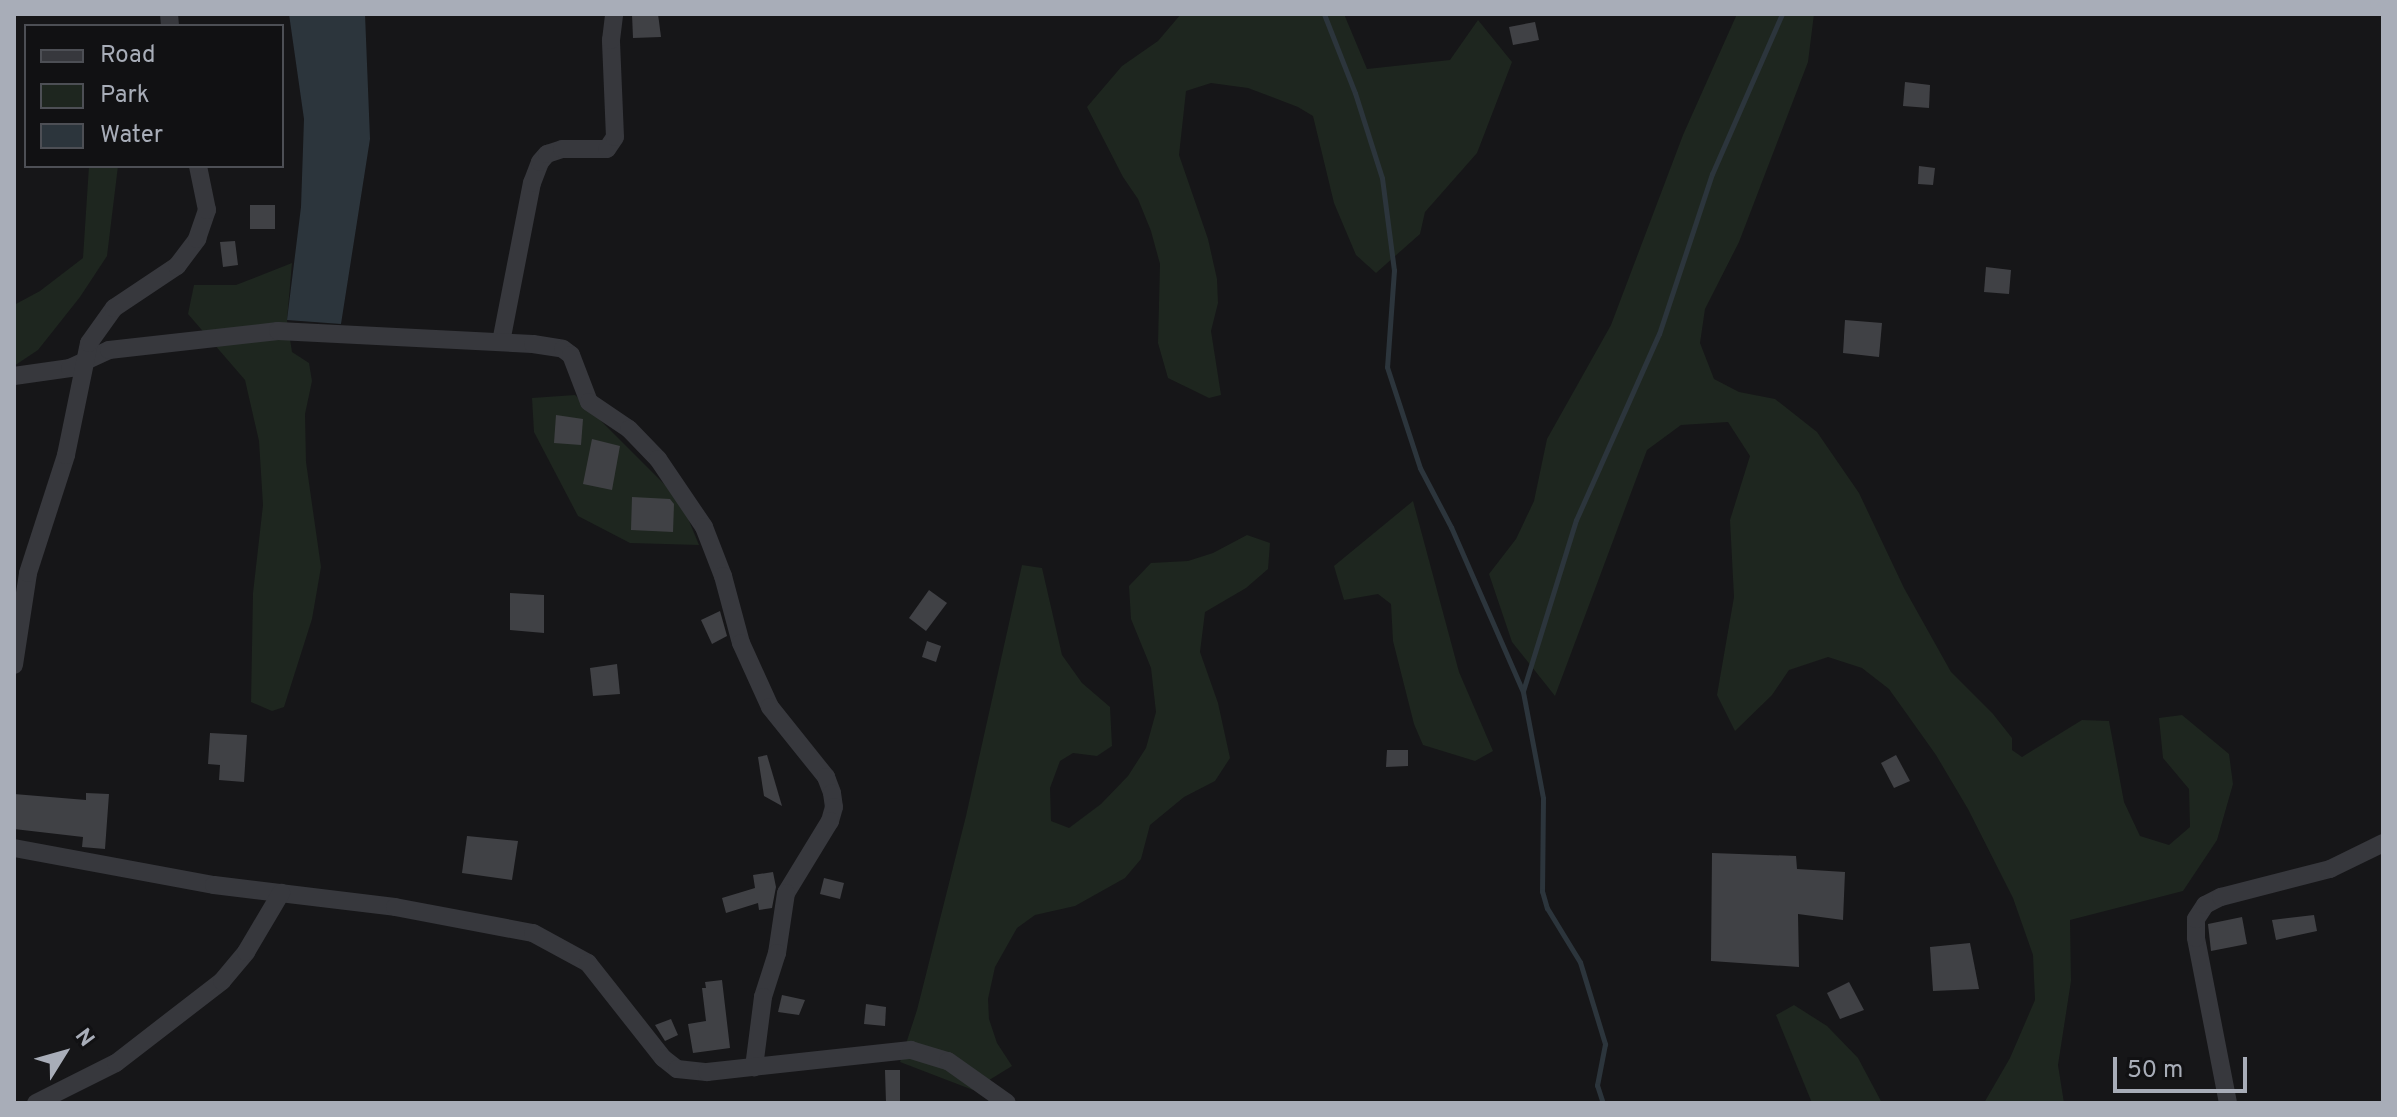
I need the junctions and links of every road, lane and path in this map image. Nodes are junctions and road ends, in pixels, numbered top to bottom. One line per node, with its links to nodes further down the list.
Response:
1 (614, 14): 3 (street)
2 (198, 168): 4 (street)
3 (501, 342): 4 (street); 10 (street)
4 (86, 360): 5 (street); 6 (street)
5 (14, 376)
6 (14, 665)
7 (2383, 843): 13 (street)
8 (14, 848): 9 (street)
9 (281, 893): 10 (street); 11 (street)
10 (754, 1067): 12 (street)
11 (36, 1103)
12 (1007, 1103)
13 (2228, 1103)

